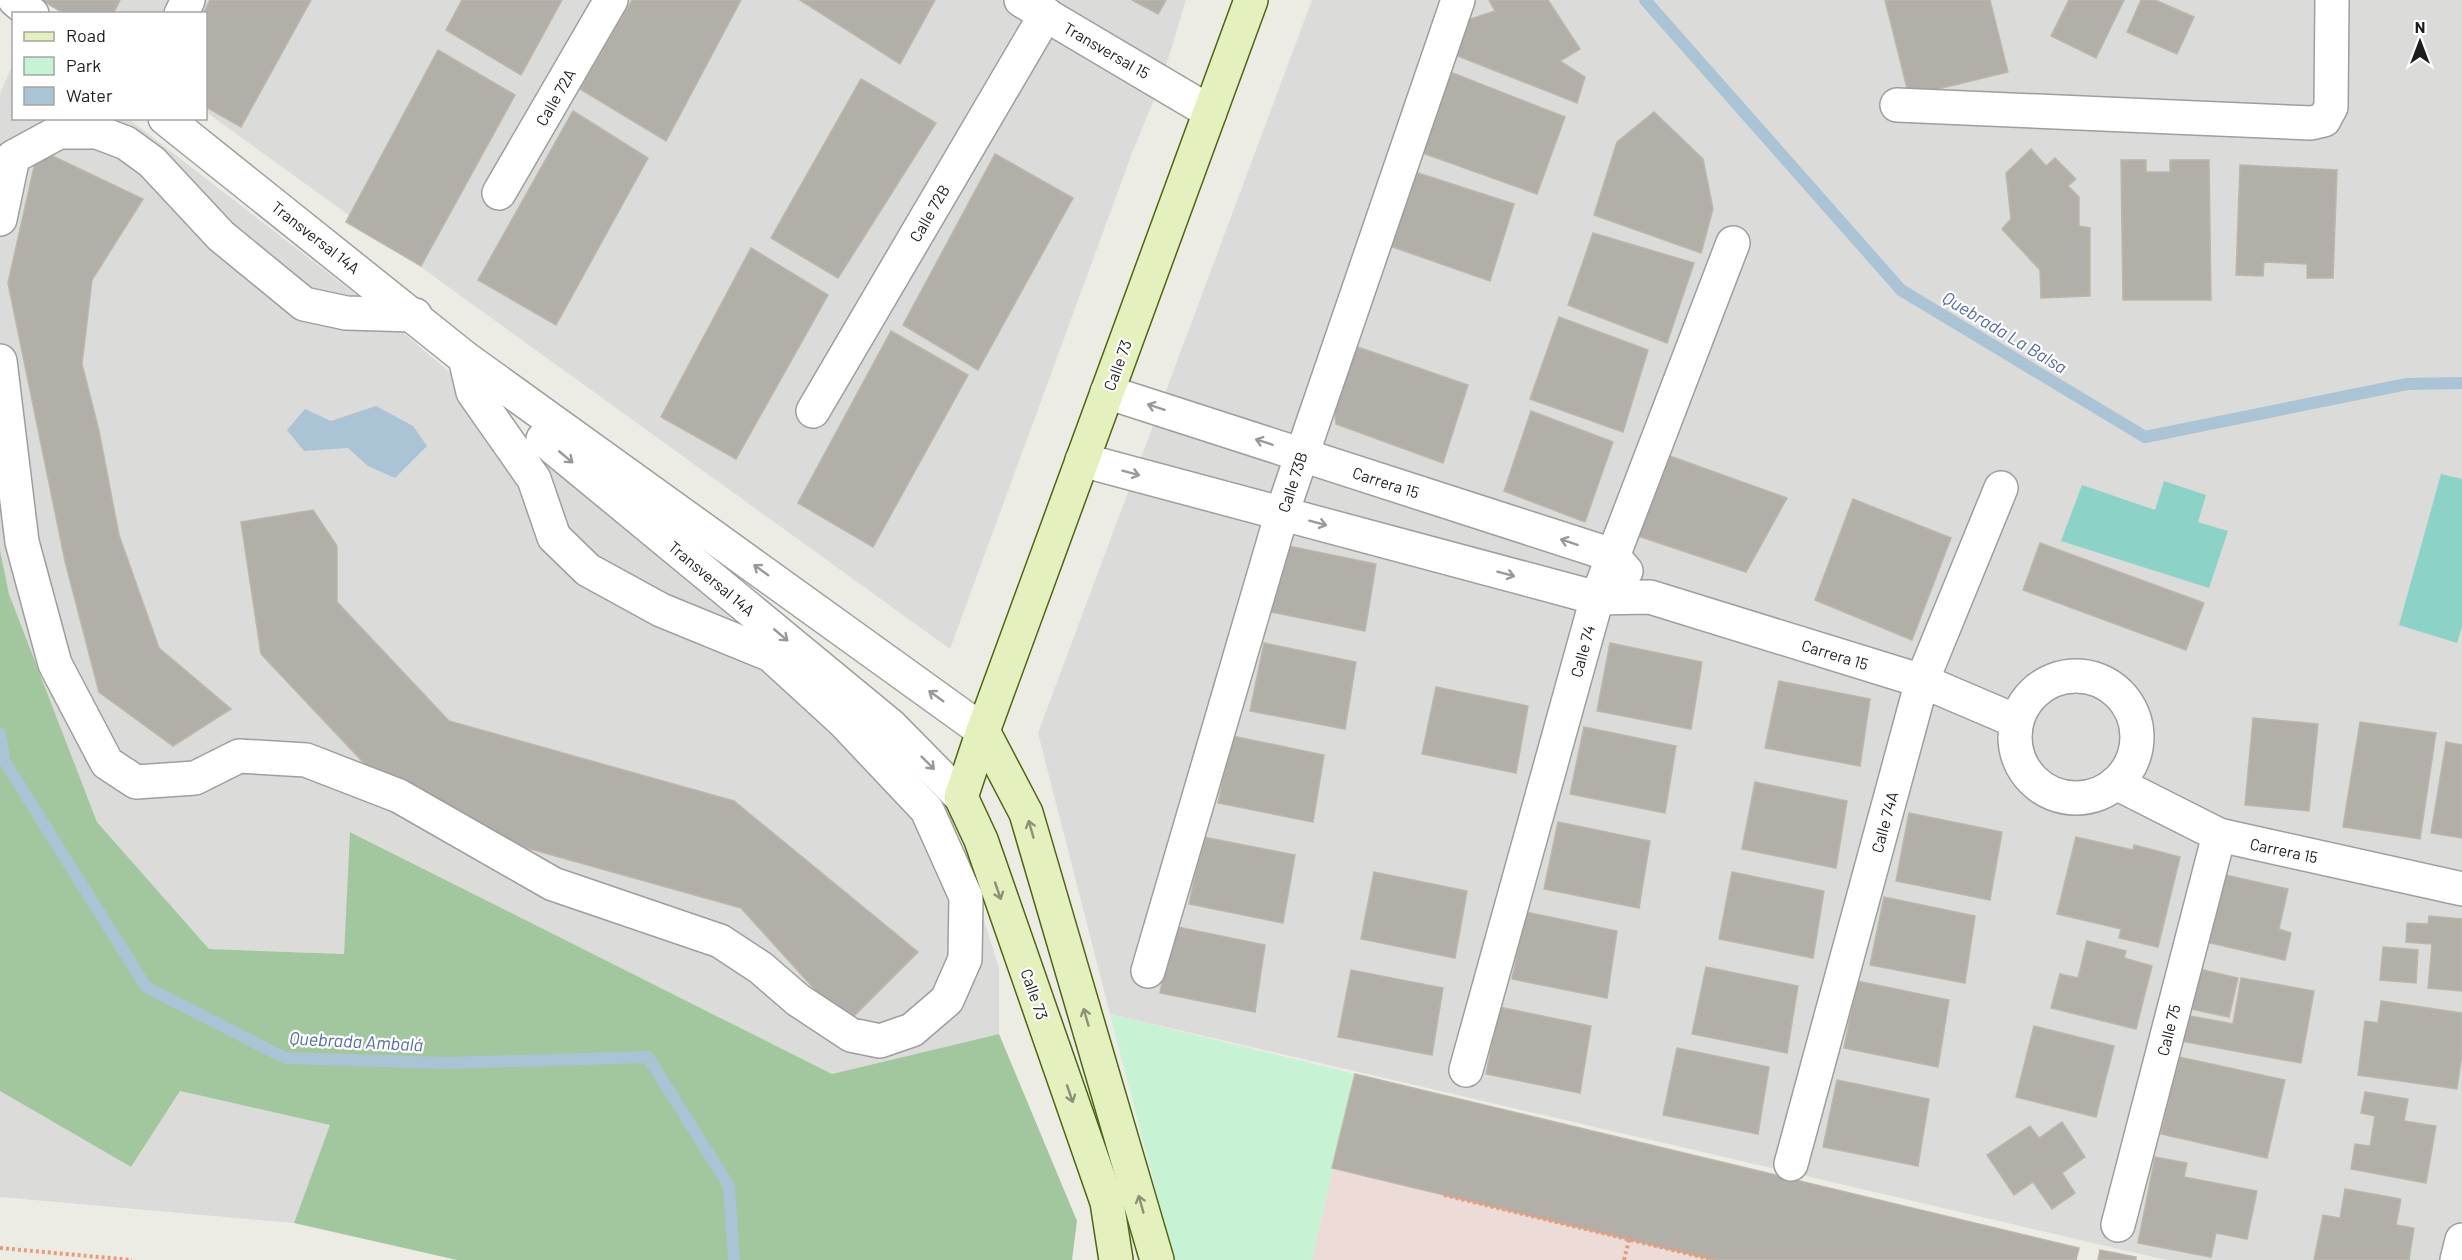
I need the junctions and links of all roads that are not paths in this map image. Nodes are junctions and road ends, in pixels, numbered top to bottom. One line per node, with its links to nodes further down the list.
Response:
1 (15, 0): 7 (street)
2 (611, 0): 11 (street, Calle 72A)
3 (1251, 0): 9 (street, Calle 73)
4 (1458, 0): 19 (street, Calle 73B)
5 (2332, 0): 8 (street)
6 (1033, 7): 9 (street, Transversal 15); 18 (street, Calle 72B)
7 (30, 12)
8 (1897, 105)
9 (1210, 112): 17 (street, Calle 73)
10 (168, 120): 14 (street, Transversal 14A)
11 (499, 193)
12 (0, 219): 14 (street)
13 (1733, 243): 23 (street, Calle 74)
14 (415, 315): 15 (street, Transversal 14A)
15 (465, 358): 16 (street); 28 (street, Transversal 14A, one-way to 15); 30 (street, Transversal 14A, one-way to 30)
16 (0, 361)
17 (1107, 392): 19 (street, Carrera 15, one-way to 17); 20 (street, Calle 73)
18 (813, 411)
19 (1301, 454): 22 (street, Calle 73B); 23 (street, Carrera 15, one-way to 19)
20 (1082, 460): 22 (street, Carrera 15, one-way to 22); 28 (street, Calle 73)
21 (2001, 488): 26 (street, Calle 74A)
22 (1282, 513): 25 (street, Carrera 15, one-way to 25); 33 (street, Calle 73B)
23 (1612, 555): 24 (street, Carrera 15); 25 (street, Calle 74)
24 (1650, 597): 25 (street, Carrera 15); 26 (street, Carrera 15)
25 (1597, 598): 34 (street, Calle 74)
26 (1922, 681): 27 (street, Carrera 15); 35 (street, Calle 74A)
27 (2016, 721): 29 (street); 29 (street)
28 (983, 731): 30 (street, Calle 73); 39 (street, one-way to 28)
29 (2116, 783): 31 (street, Carrera 15)
30 (962, 797): 38 (street, Calle 73, one-way to 38)
31 (2219, 835): 32 (street, Carrera 15); 36 (street, Calle 75)
32 (2462, 889)
33 (1148, 971)
34 (1466, 1070)
35 (1791, 1164)
36 (2118, 1225)
37 (2462, 1240): 40 (street)
38 (1116, 1260)
39 (1156, 1260)
40 (2457, 1260)

